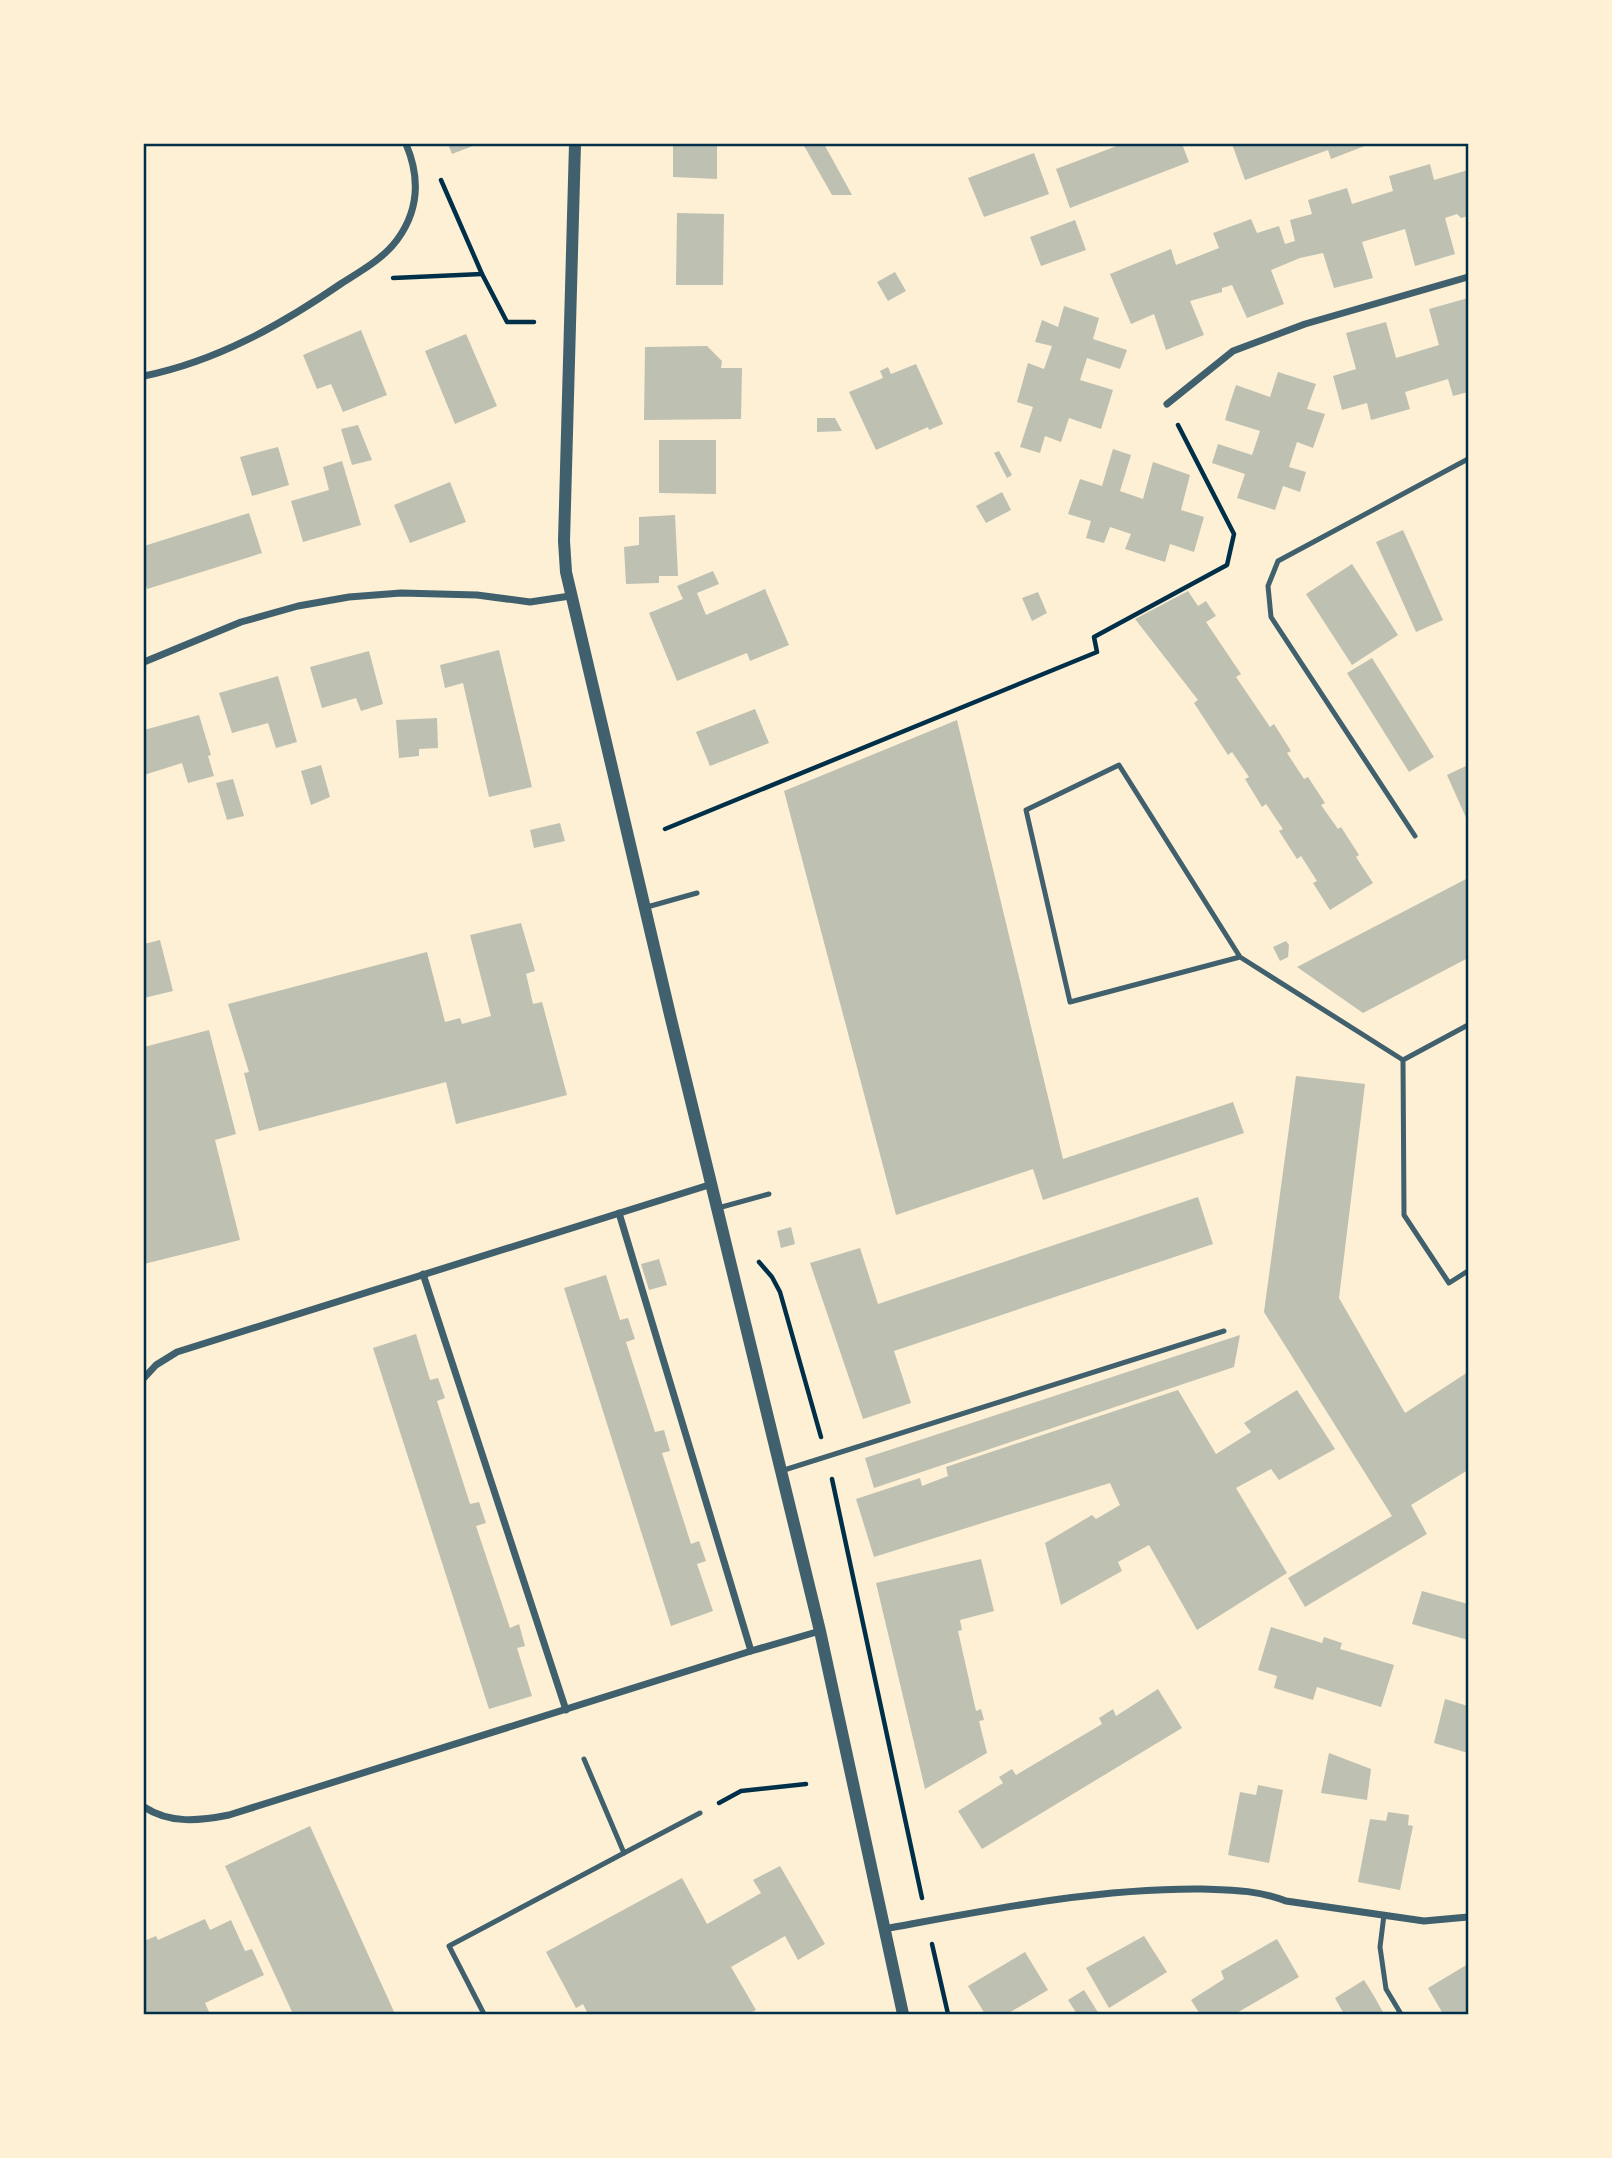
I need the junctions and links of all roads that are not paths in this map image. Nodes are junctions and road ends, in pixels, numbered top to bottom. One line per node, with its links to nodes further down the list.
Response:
1 (406, 144): 4 (street)
2 (575, 144): 7 (street)
3 (1468, 277): 5 (street)
4 (144, 376)
5 (1167, 404)
6 (1468, 459): 9 (lane)
7 (570, 596): 8 (street); 11 (street)
8 (144, 662)
9 (1415, 836)
10 (698, 893): 11 (lane)
11 (645, 908): 15 (street)
12 (1240, 957): 12 (lane); 14 (lane)
13 (1468, 1025): 14 (lane)
14 (1403, 1060): 19 (lane)
15 (712, 1184): 17 (street); 18 (street)
16 (769, 1194): 17 (lane)
17 (718, 1208): 23 (street)
18 (619, 1213): 20 (street); 25 (street)
19 (1468, 1271)
20 (423, 1274): 22 (street); 26 (street)
21 (1224, 1331): 23 (lane)
22 (144, 1378)
23 (781, 1471): 24 (street)
24 (821, 1632): 25 (street); 33 (street)
25 (751, 1651): 26 (street)
26 (566, 1710): 28 (street)
27 (584, 1759): 30 (lane)
28 (144, 1807)
29 (700, 1813): 30 (lane)
30 (624, 1853): 34 (lane)
31 (1384, 1916): 32 (street); 33 (street); 36 (lane)
32 (1468, 1917)
33 (884, 1929): 35 (street)
34 (484, 2014)
35 (904, 2014)
36 (1401, 2014)

